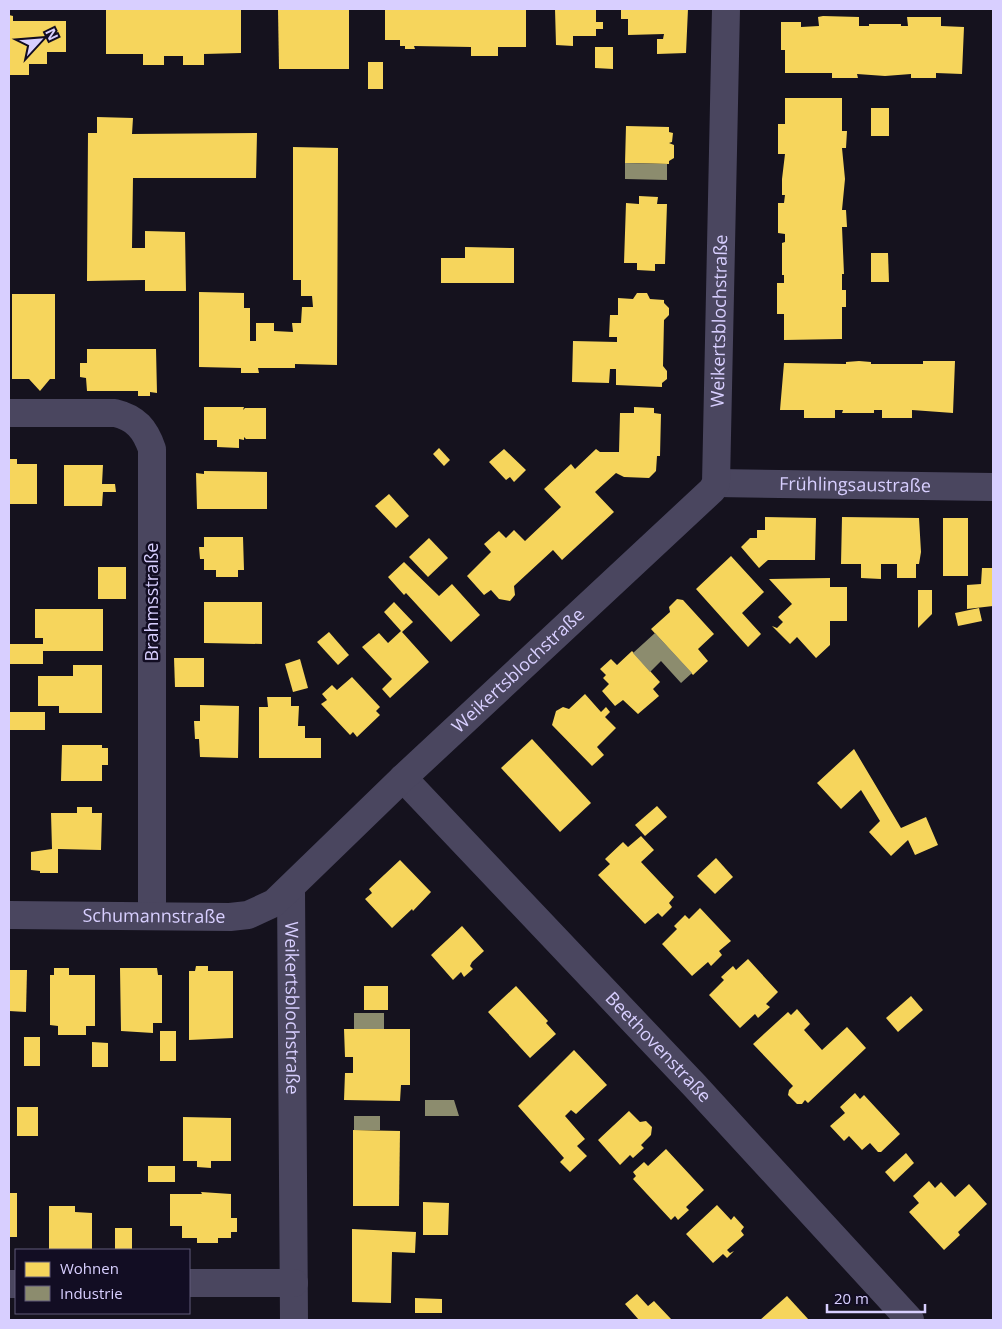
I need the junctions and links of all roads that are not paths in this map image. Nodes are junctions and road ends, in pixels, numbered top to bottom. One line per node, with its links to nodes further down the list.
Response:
1 (726, 9): 3 (street, Weikertsblochstraße)
2 (9, 413): 8 (street, Brahmsstraße)
3 (716, 484): 4 (street, Frühlingsaustraße); 5 (street, Weikertsblochstraße)
4 (993, 487)
5 (403, 778): 6 (street, Weikertsblochstraße); 12 (street, Beethovenstraße)
6 (291, 889): 8 (street, Schumannstraße); 10 (street, Weikertsblochstraße)
7 (9, 915): 8 (street, Schumannstraße)
8 (152, 916)
9 (190, 1283): 10 (street)
10 (294, 1283): 11 (street, Weikertsblochstraße)
11 (294, 1320)
12 (910, 1320)

